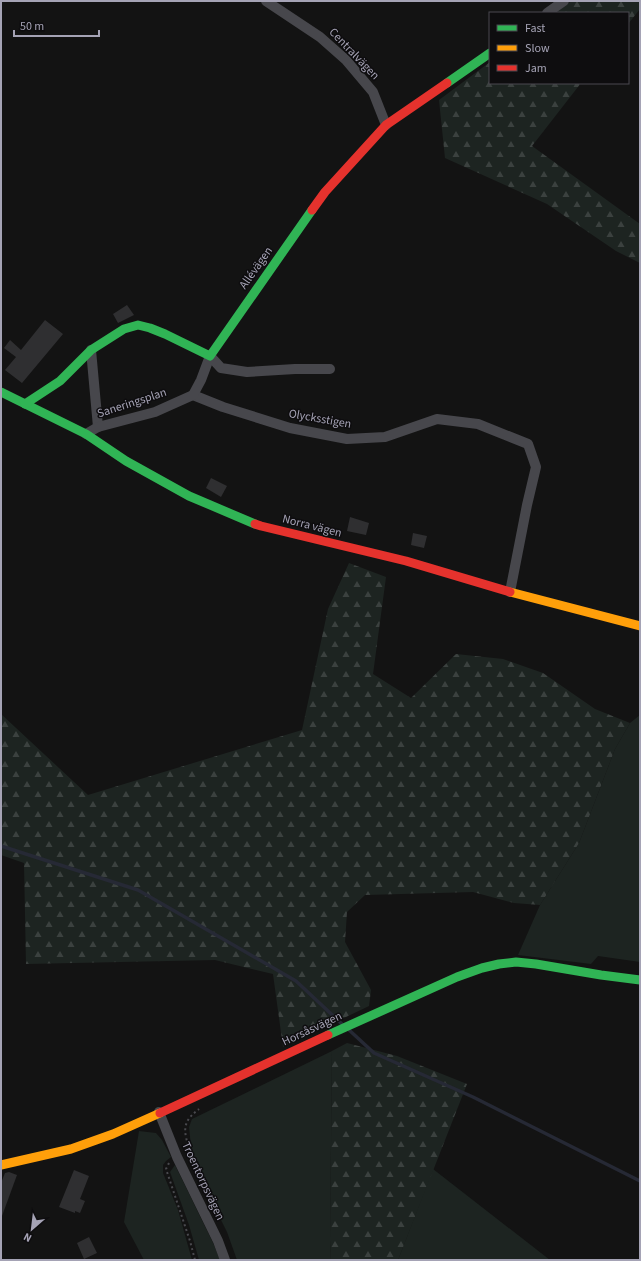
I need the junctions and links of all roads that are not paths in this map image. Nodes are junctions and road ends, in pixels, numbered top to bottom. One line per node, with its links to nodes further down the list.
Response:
1 (266, 1): 5 (street, Centralvägen)
2 (564, 1): 3 (street)
3 (548, 12)
4 (489, 54): 5 (street, Allévägen)
5 (386, 125): 7 (street, Allévägen)
6 (91, 350): 7 (street); 11 (street); 12 (street)
7 (210, 356): 8 (street); 10 (street)
8 (330, 369)
9 (1, 392): 11 (street, Norra vägen)
10 (193, 395): 12 (street, Saneringsplan); 14 (street, Olycksstigen)
11 (25, 404): 13 (street, Norra vägen)
12 (98, 427): 13 (street, Saneringsplan)
13 (86, 434): 14 (street, Norra vägen)
14 (510, 592): 15 (street, Norra vägen)
15 (640, 626)
16 (640, 980): 17 (street, Horsåsvägen)
17 (159, 1112): 18 (street, Horsåsvägen); 19 (street, Troentorpsvägen)
18 (1, 1165)
19 (225, 1260)

